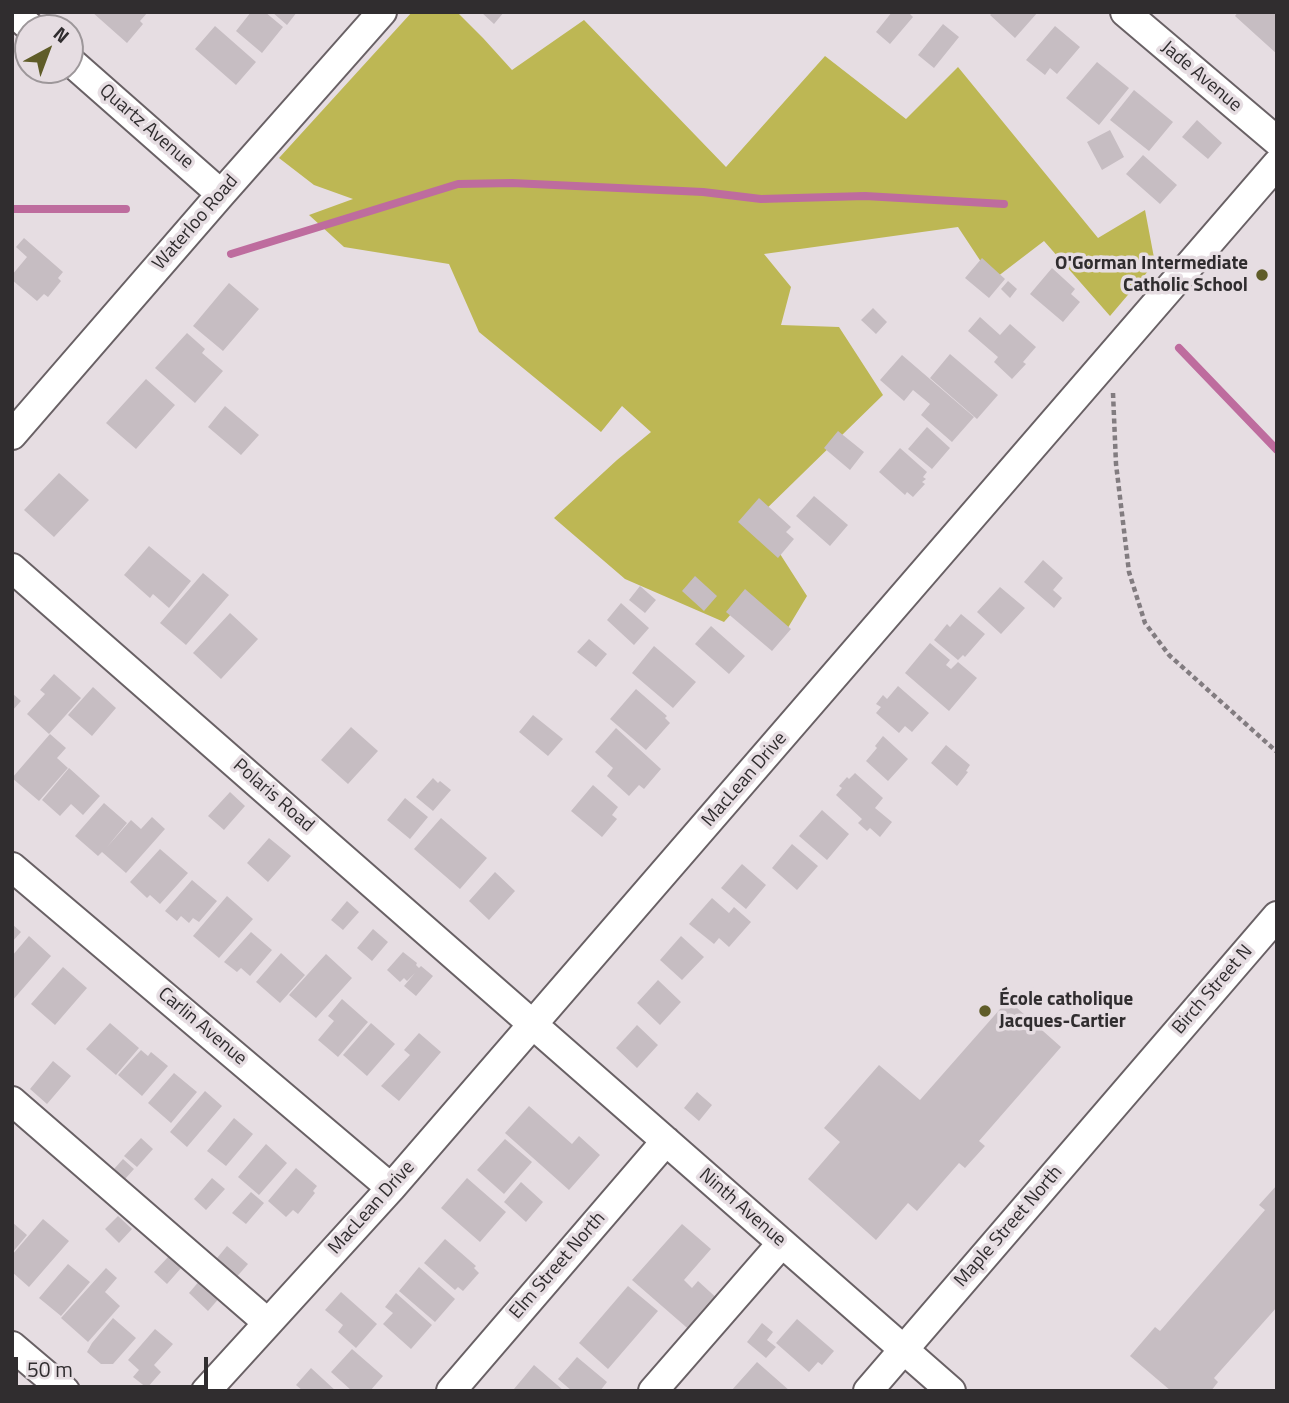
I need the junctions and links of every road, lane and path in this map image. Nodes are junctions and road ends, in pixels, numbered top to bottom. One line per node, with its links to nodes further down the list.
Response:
1 (382, 12): 6 (street, Waterloo Road)
2 (1125, 12): 4 (street, Jade Avenue)
3 (84, 73): 6 (street, Quartz Avenue)
4 (1277, 141)
5 (1275, 169): 7 (street, MacLean Drive)
6 (221, 194): 8 (street, Waterloo Road)
7 (1113, 354): 10 (path); 13 (street, MacLean Drive)
8 (12, 435)
9 (12, 568): 13 (street, Polaris Road)
10 (1277, 752)
11 (12, 867): 17 (street, Carlin Avenue)
12 (1277, 916): 14 (street, Birch Street N)
13 (533, 1025): 16 (street, Ninth Avenue); 17 (street, MacLean Drive)
14 (1150, 1063): 21 (street, Maple Street North)
15 (12, 1101): 19 (street)
16 (666, 1142): 18 (street, Ninth Avenue); 24 (street, Elm Street North)
17 (391, 1188): 19 (street, MacLean Drive)
18 (782, 1243): 21 (street, Ninth Avenue); 25 (street)
19 (268, 1323): 23 (street, MacLean Drive)
20 (12, 1346): 22 (street)
21 (904, 1350): 26 (street, Maple Street North); 27 (street, Ninth Avenue)
22 (65, 1391)
23 (206, 1391)
24 (451, 1391)
25 (653, 1391)
26 (868, 1391)
27 (951, 1391)

